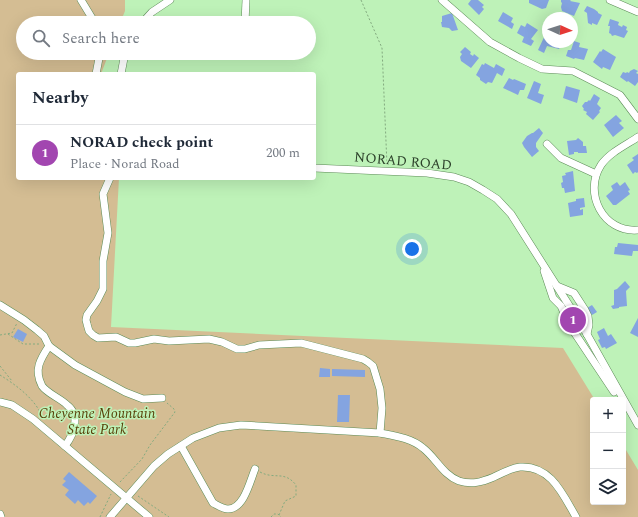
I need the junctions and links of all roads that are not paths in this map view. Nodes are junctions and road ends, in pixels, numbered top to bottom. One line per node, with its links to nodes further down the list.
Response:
1 (81, 0): 7 (street)
2 (170, 0): 8 (street)
3 (246, 0): 9 (street)
4 (442, 0): 14 (street)
5 (610, 0): 6 (street)
6 (638, 12)
7 (91, 16)
8 (148, 16)
9 (245, 16)
10 (99, 60): 12 (street)
11 (124, 60): 13 (street)
12 (96, 72)
13 (121, 72)
14 (638, 119)
15 (638, 137): 18 (street)
16 (547, 144): 18 (street)
17 (316, 168): 21 (street, NORAD ROAD)
18 (596, 174): 20 (street)
19 (109, 180): 31 (street)
20 (638, 230)
21 (532, 247): 22 (street, NORAD ROAD); 26 (street, NORAD ROAD)
22 (557, 286): 24 (street, NORAD ROAD); 24 (street, NORAD ROAD)
23 (0, 305): 25 (street)
24 (587, 334): 30 (street, NORAD ROAD)
25 (48, 343): 27 (street); 32 (street)
26 (617, 397)
27 (162, 398)
28 (0, 402): 32 (street)
29 (626, 410): 30 (street, NORAD ROAD)
30 (638, 426)
31 (380, 433): 33 (street); 38 (street)
32 (65, 446): 35 (street)
33 (181, 446): 34 (street); 35 (street)
34 (255, 469)
35 (126, 498): 36 (street); 37 (street)
36 (110, 517)
37 (149, 517)
38 (576, 517)

